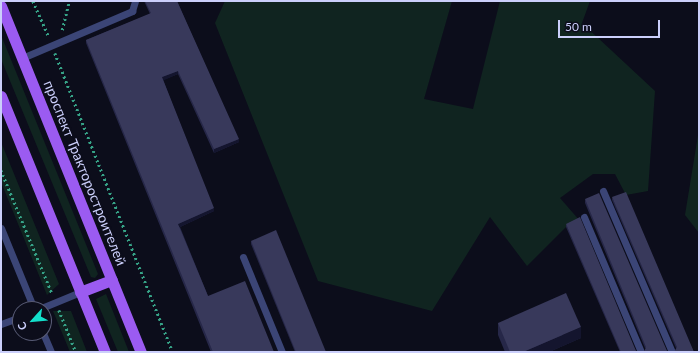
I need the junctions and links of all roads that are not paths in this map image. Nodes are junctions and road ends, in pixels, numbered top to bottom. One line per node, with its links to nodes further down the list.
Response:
1 (135, 1): 3 (lane)
2 (1, 6): 3 (main road, проспект Тракторостроителей)
3 (22, 58): 9 (main road, проспект Тракторостроителей)
4 (1, 96): 10 (main road)
5 (603, 191): 21 (lane)
6 (584, 217): 20 (lane)
7 (1, 228): 11 (lane)
8 (243, 257): 19 (lane)
9 (112, 280): 10 (main road); 18 (main road, проспект Тракторостроителей)
10 (80, 292): 12 (lane); 17 (main road)
11 (31, 301)
12 (52, 304)
13 (12, 320): 14 (lane)
14 (1, 324)
15 (46, 341): 16 (lane)
16 (51, 352)
17 (104, 352)
18 (141, 352)
19 (282, 352)
20 (641, 352)
21 (672, 352)

